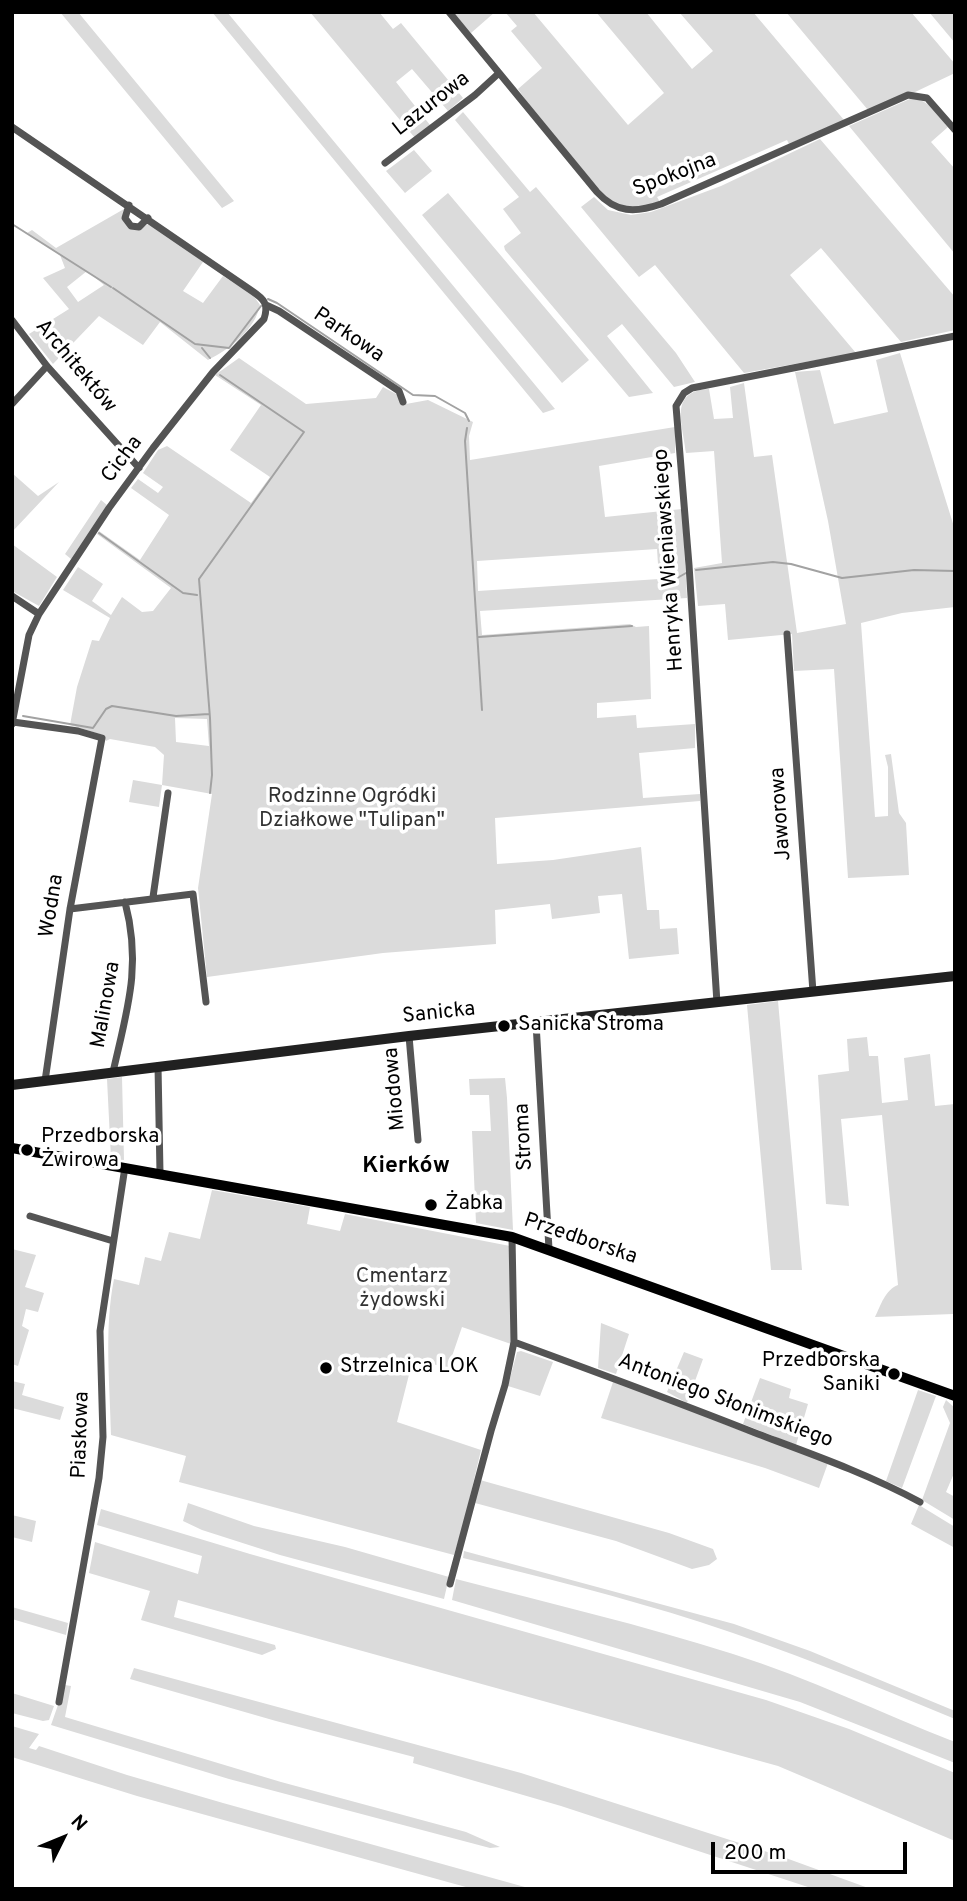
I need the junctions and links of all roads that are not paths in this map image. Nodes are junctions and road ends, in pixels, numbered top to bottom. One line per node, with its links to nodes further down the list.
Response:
1 (449, 12): 2 (street, Spokojna)
2 (499, 73): 4 (street, Spokojna); 5 (street, Lazurowa)
3 (12, 127): 6 (street, Parkowa)
4 (955, 130)
5 (385, 163)
6 (129, 205): 7 (street, Parkowa); 7 (street, Parkowa)
7 (148, 218): 8 (street, Parkowa)
8 (266, 308): 12 (street, Parkowa); 14 (street, Cicha)
9 (12, 320): 11 (street, Architektów)
10 (955, 337): 26 (street, Henryka Wieniawskiego)
11 (47, 366): 13 (street); 14 (street, Architektów)
12 (403, 402)
13 (12, 404)
14 (139, 468): 16 (street, Cicha)
15 (12, 596): 16 (street)
16 (39, 614): 18 (street, Cicha)
17 (787, 635): 24 (street, Jaworowa)
18 (13, 719): 22 (street, Wodna)
19 (168, 793): 20 (street)
20 (153, 897): 21 (street); 25 (street)
21 (125, 902): 22 (street); 30 (street, Malinowa)
22 (70, 909): 31 (street, Wodna)
23 (955, 976): 24 (street, Sanicka)
24 (813, 992): 26 (street, Sanicka)
25 (206, 1002)
26 (718, 1003): 27 (street, Sanicka)
27 (536, 1023): 28 (street, Sanicka); 40 (street, Stroma)
28 (409, 1036): 29 (street, Sanicka); 33 (street, Miodowa)
29 (158, 1066): 30 (street, Sanicka); 36 (street)
30 (113, 1072): 31 (street, Sanicka)
31 (45, 1081): 32 (street, Sanicka)
32 (12, 1085)
33 (418, 1140)
34 (12, 1148): 35 (main road, Przedborska)
35 (125, 1167): 36 (main road, Przedborska); 39 (street, Piaskowa)
36 (160, 1174): 38 (main road, Przedborska)
37 (30, 1216): 39 (street)
38 (512, 1237): 40 (main road, Przedborska); 41 (street)
39 (113, 1241): 45 (street, Piaskowa)
40 (549, 1249): 42 (main road, Przedborska)
41 (514, 1342): 43 (street, Antoniego Słonimskiego); 44 (street)
42 (955, 1396)
43 (920, 1502)
44 (450, 1584)
45 (58, 1702)

